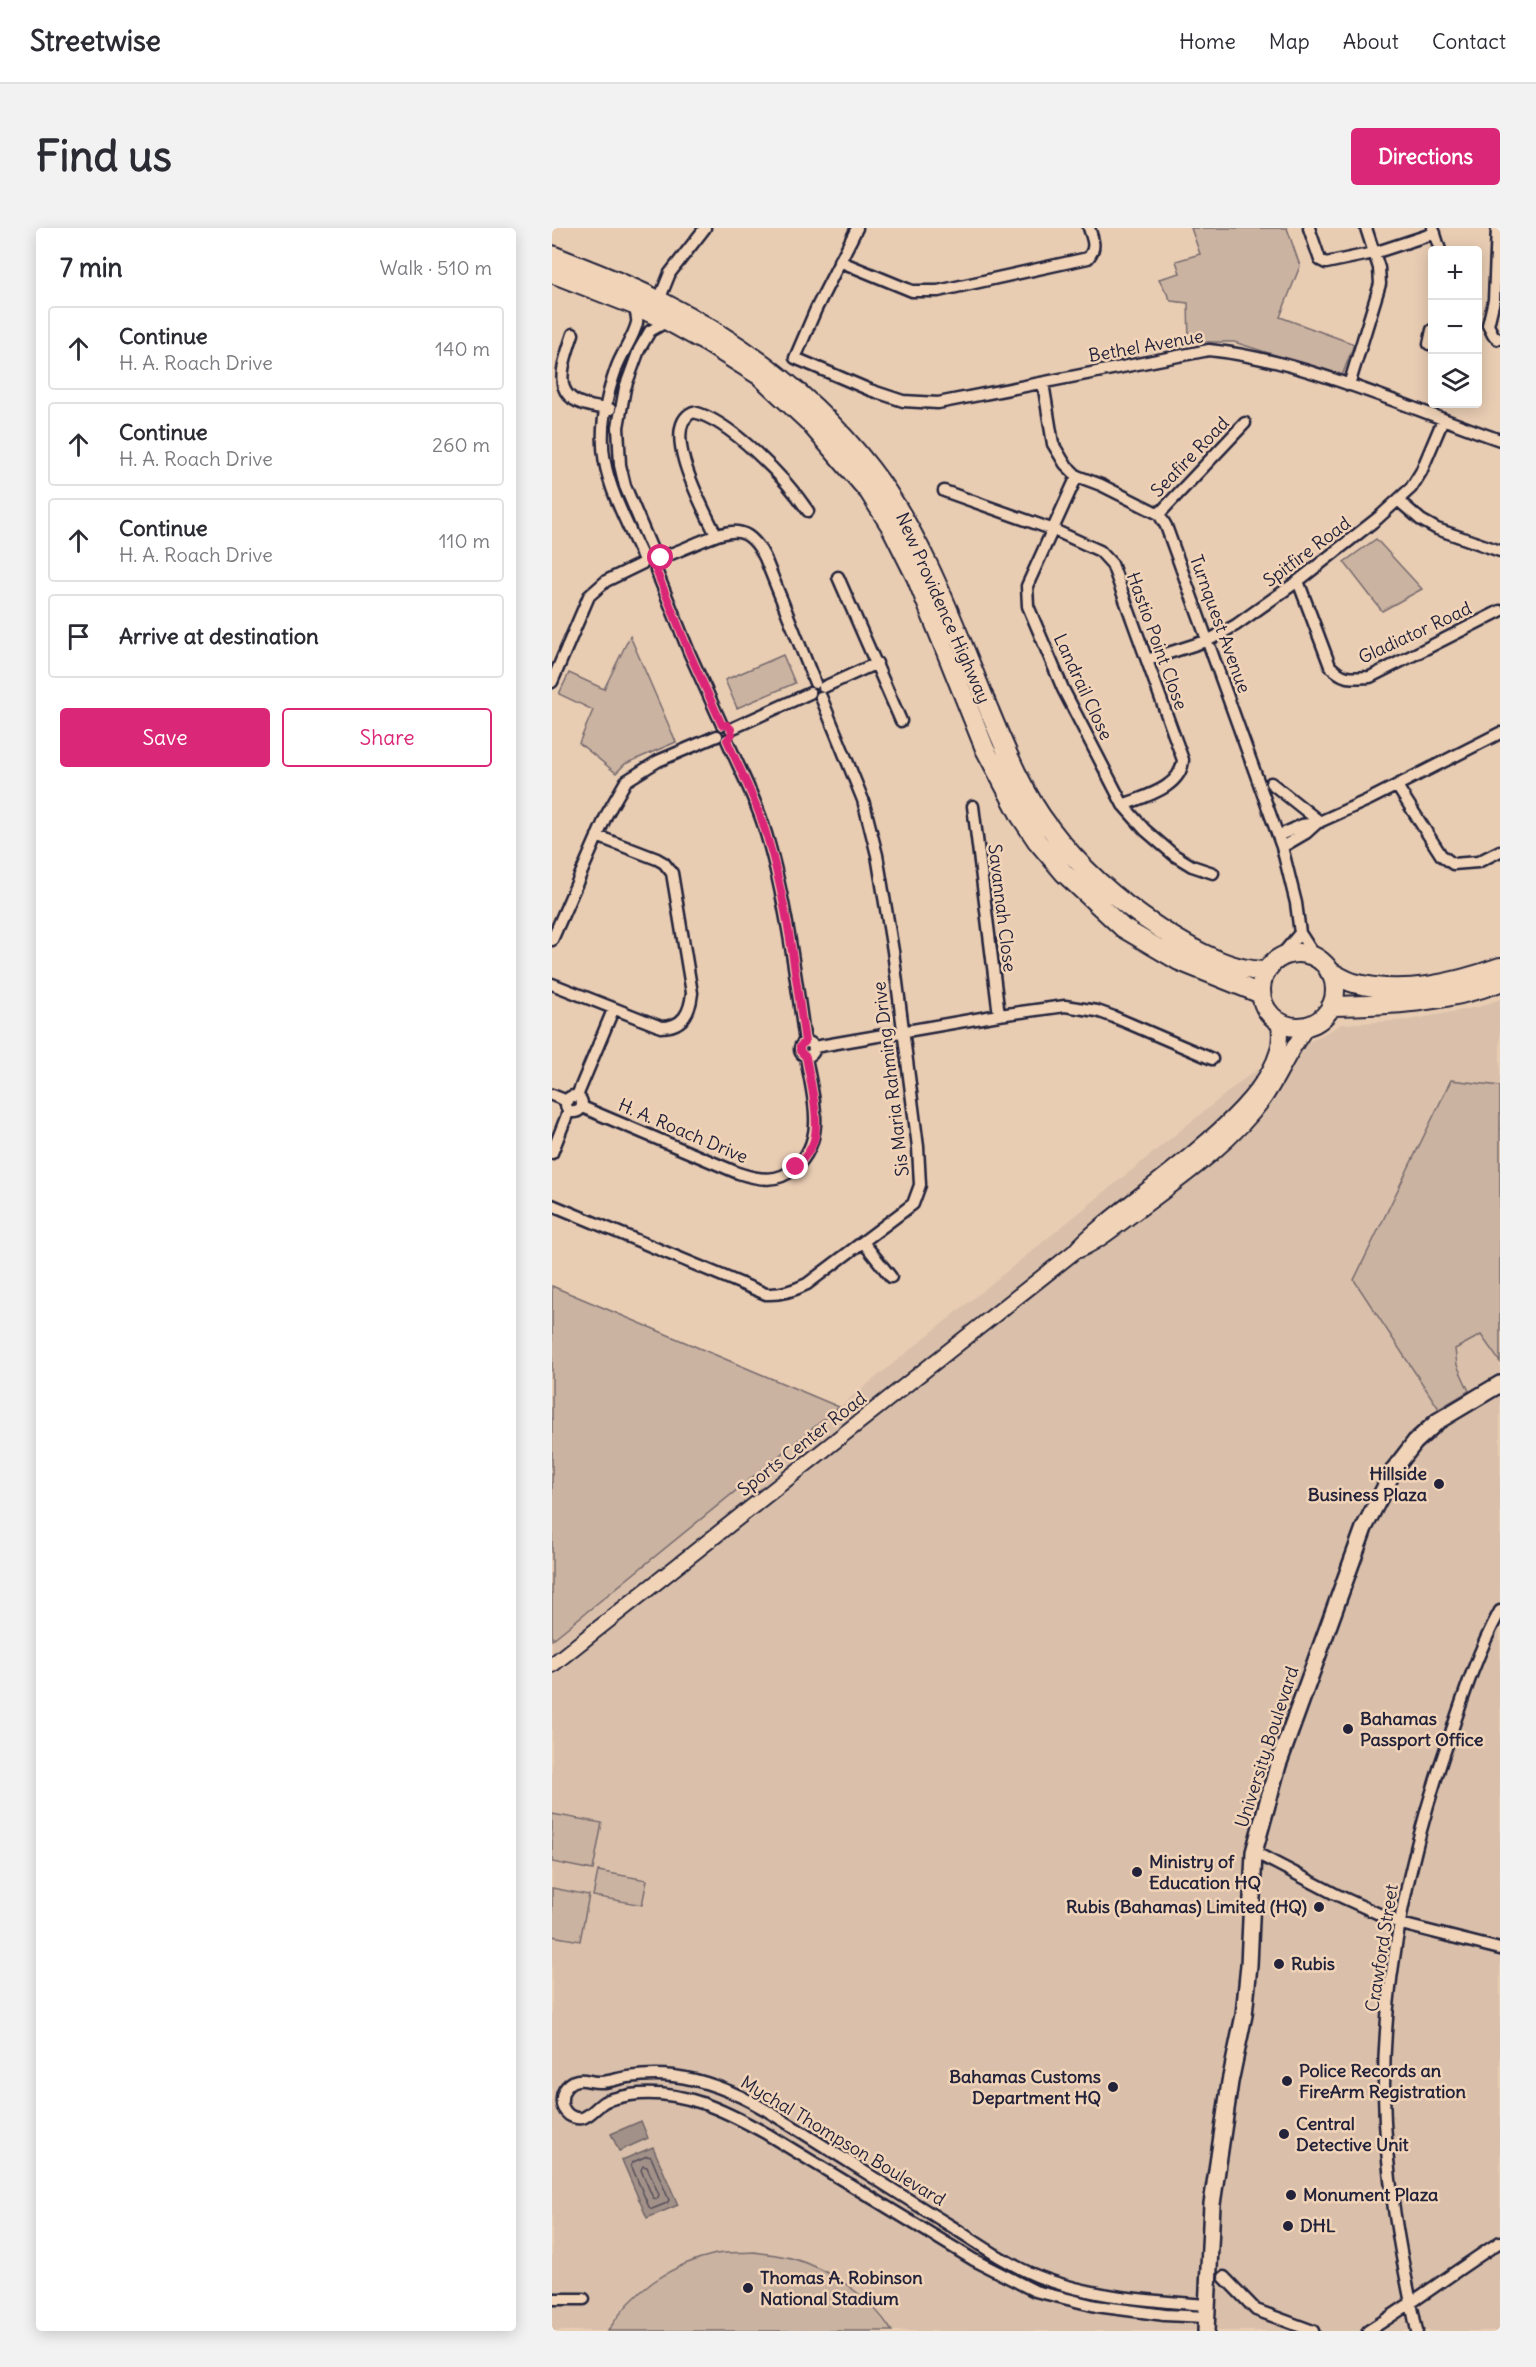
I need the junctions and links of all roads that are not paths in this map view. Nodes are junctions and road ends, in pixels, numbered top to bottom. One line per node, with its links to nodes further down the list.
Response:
1 (705, 228): 13 (street)
2 (857, 228): 11 (street)
3 (1089, 228): 11 (street)
4 (1309, 228): 9 (street)
5 (1366, 228): 9 (street)
6 (1497, 228): 17 (street)
7 (1434, 231): 8 (street); 9 (street)
8 (1439, 246)
9 (1374, 253): 19 (street)
10 (552, 255): 13 (highway, New Providence Highway)
11 (838, 261): 18 (street, Bethel Avenue)
12 (552, 273): 14 (highway, New Providence Highway)
13 (659, 300): 61 (highway, New Providence Highway)
14 (634, 305): 15 (highway, New Providence Highway); 20 (street)
15 (668, 321): 21 (street); 66 (highway, New Providence Highway)
16 (573, 334): 20 (street)
17 (1498, 339)
18 (1043, 383): 19 (street, Bethel Avenue); 25 (street)
19 (1349, 385): 22 (street, Bethel Avenue)
20 (605, 408): 21 (street); 34 (street)
21 (620, 410): 33 (street)
22 (1443, 420): 24 (street, Bethel Avenue); 27 (street, Spitfire Road)
23 (1245, 423): 29 (street, Seafire Road)
24 (1500, 440)
25 (1077, 476): 29 (street); 30 (street, Landrail Close)
26 (944, 491): 30 (street, Hastio Point Close)
27 (1399, 501): 32 (street); 37 (street, Spitfire Road)
28 (808, 511): 31 (street)
29 (1159, 514): 39 (street, Turnquest Avenue)
30 (1054, 530): 40 (street, Hastio Point Close); 51 (street, Landrail Close)
31 (716, 535): 33 (street, Sis Maria Rahming Drive); 44 (street, Sis Maria Rahming Drive)
32 (1500, 551)
33 (657, 555): 34 (street); 35 (street)
34 (643, 561): 35 (street); 42 (street)
35 (656, 570): 46 (street)
36 (838, 577): 41 (street)
37 (1298, 581): 38 (street, Gladiator Road); 39 (street, Spitfire Road)
38 (1500, 611)
39 (1209, 640): 40 (street, Spitfire Road); 55 (street, Turnquest Avenue)
40 (1147, 660): 51 (street, Hastio Point Close)
41 (877, 663): 44 (street); 45 (street)
42 (554, 670): 43 (street)
43 (552, 682)
44 (818, 690): 46 (street); 72 (street, Sis Maria Rahming Drive)
45 (901, 721)
46 (727, 727): 48 (street)
47 (1500, 733): 50 (street)
48 (722, 738): 54 (street); 73 (street)
49 (1271, 783): 53 (street)
50 (1397, 786): 53 (street); 57 (street)
51 (1123, 805): 58 (street, Landrail Close)
52 (973, 806): 69 (street, Savannah Close)
53 (1318, 822): 55 (street); 56 (street)
54 (597, 836): 60 (street); 68 (street)
55 (1278, 836): 56 (street, Turnquest Avenue)
56 (1282, 847): 59 (street, Turnquest Avenue)
57 (1500, 851)
58 (1213, 873)
59 (1300, 933): 61 (street); 62 (street)
60 (552, 940)
61 (1272, 965): 62 (highway); 66 (highway)
62 (1323, 965): 63 (highway); 67 (highway)
63 (1500, 967)
64 (1500, 982): 67 (highway)
65 (552, 984): 68 (street)
66 (1261, 994): 70 (highway)
67 (1331, 1006): 71 (highway)
68 (613, 1010): 76 (street)
69 (999, 1015): 72 (street); 74 (street)
70 (1278, 1022): 71 (highway); 80 (main road, Sports Center Road)
71 (1308, 1026): 80 (main road, Sports Center Road)
72 (903, 1032): 73 (street); 79 (street, Sis Maria Rahming Drive)
73 (809, 1044): 76 (street, H. A. Roach Drive)
74 (1212, 1059)
75 (552, 1095): 76 (street)
76 (571, 1102): 77 (street)
77 (552, 1153)
78 (552, 1205): 79 (street, Sis Maria Rahming Drive)
79 (863, 1242): 81 (street)
80 (1074, 1251): 84 (main road, Sports Center Road)
81 (891, 1277)
82 (1500, 1384): 85 (main road, University Boulevard)
83 (1500, 1611): 86 (street, Crawford Street)
84 (552, 1665)
85 (1254, 1852): 86 (street); 93 (main road, University Boulevard)
86 (1401, 1924): 87 (street); 92 (street, Crawford Street)
87 (1500, 1948)
88 (1500, 2242): 92 (street)
89 (1224, 2277): 94 (street)
90 (552, 2299): 91 (street)
91 (585, 2299)
92 (1411, 2305): 95 (street); 96 (street, Crawford Street)
93 (1206, 2318): 93 (street, Mychal Thompson Boulevard)
94 (1312, 2331)
95 (1368, 2331)
96 (1417, 2331)

